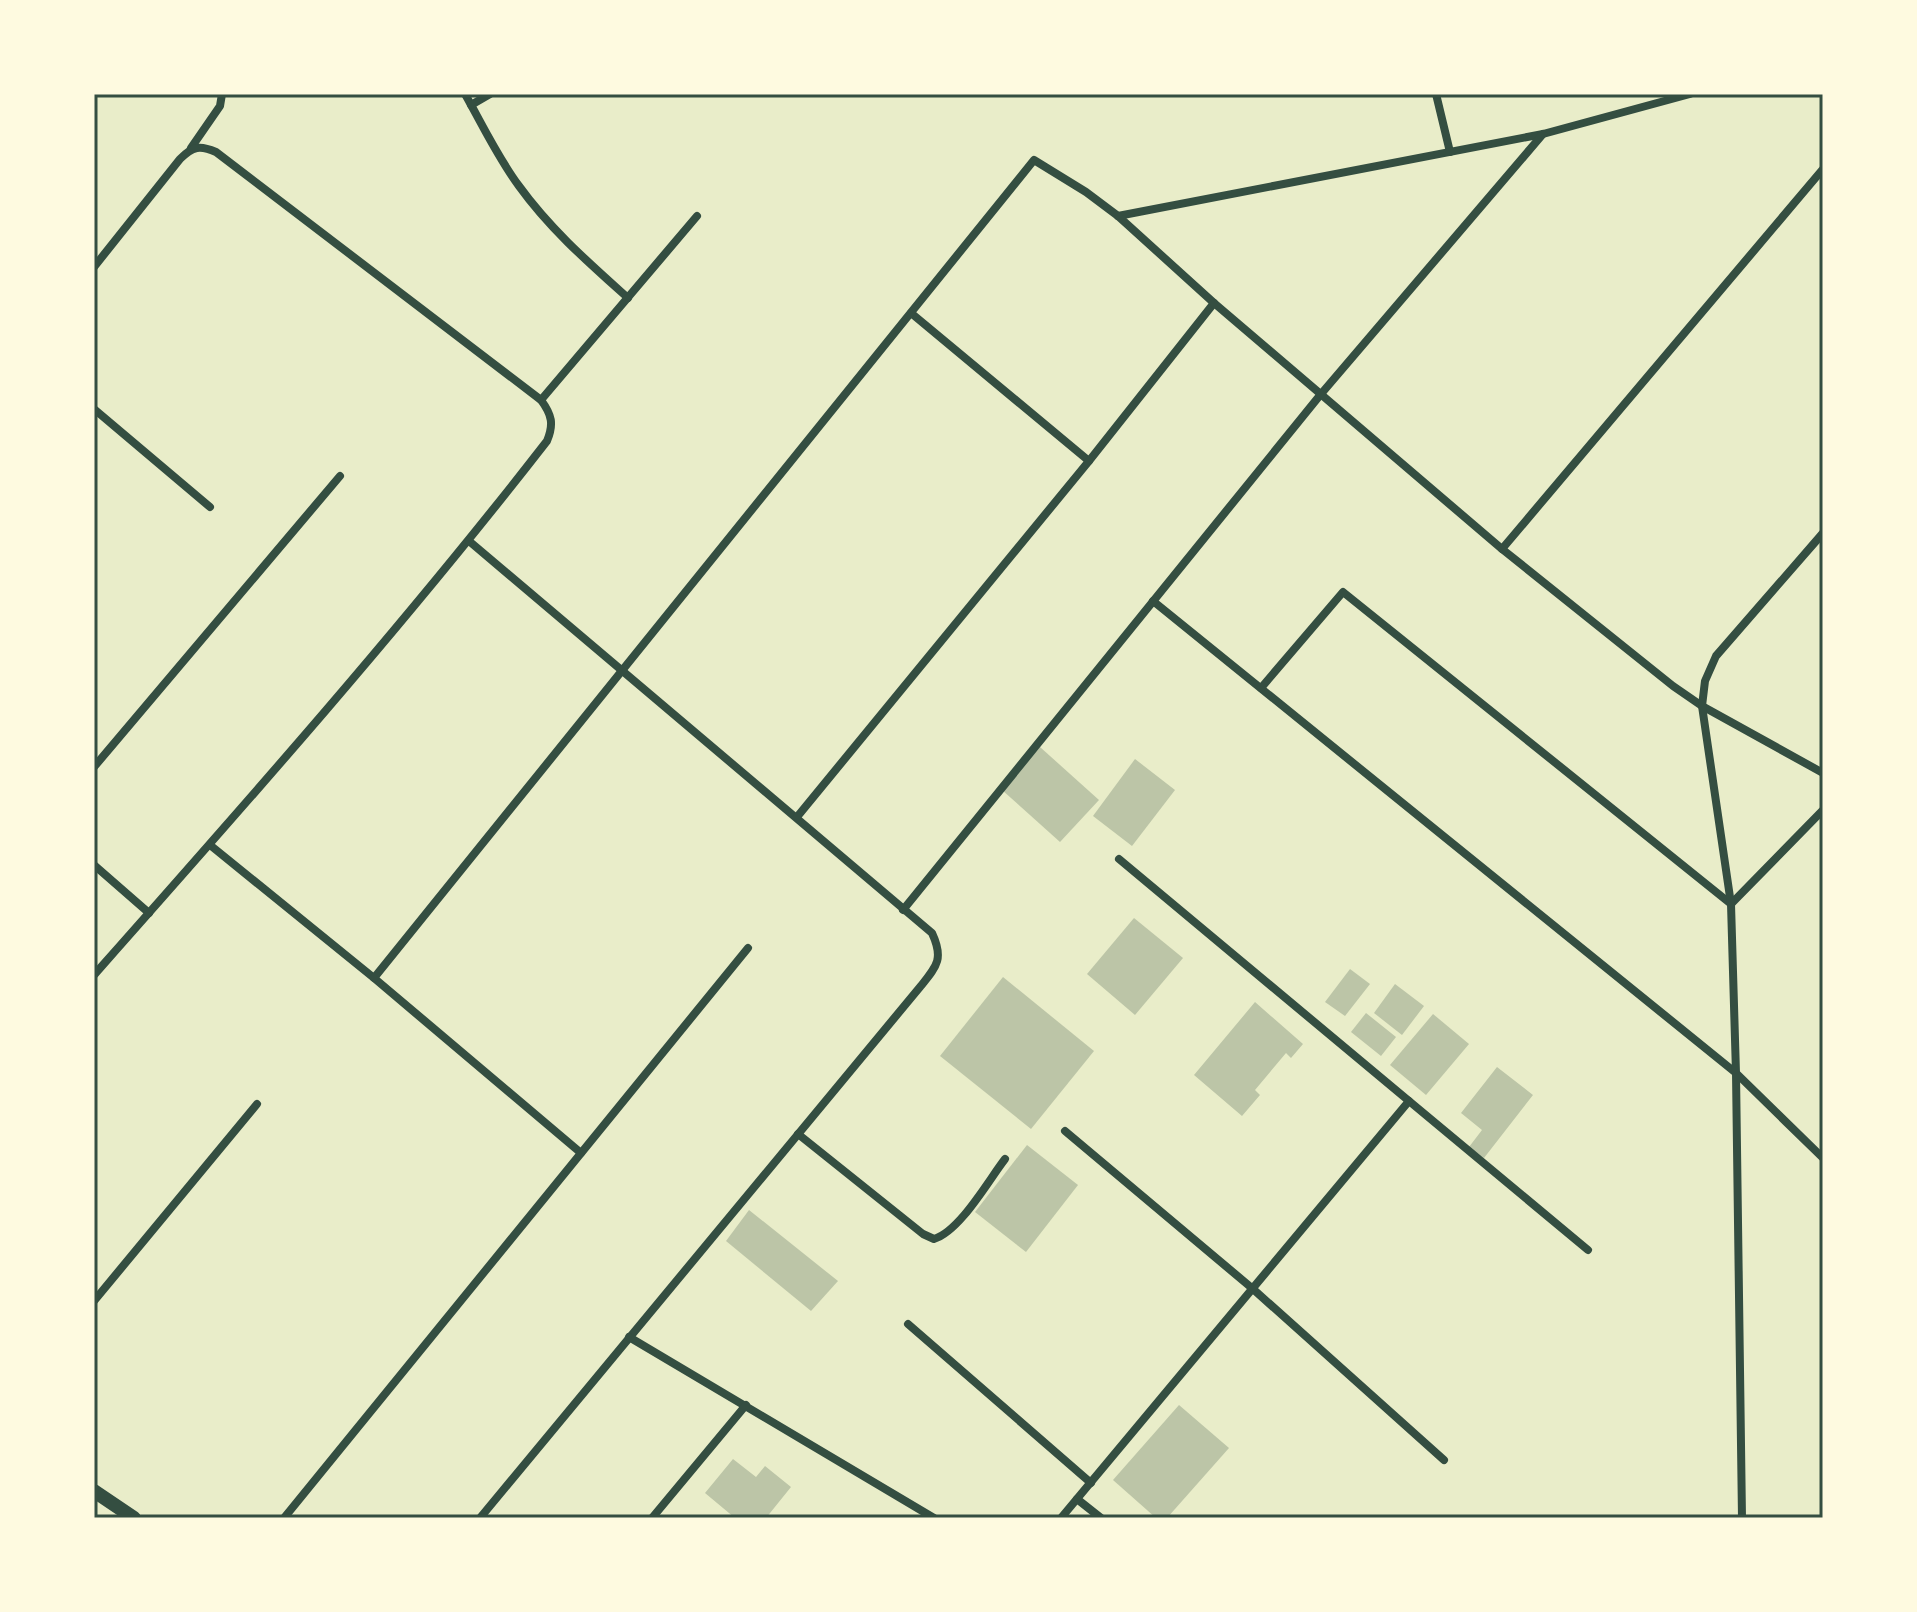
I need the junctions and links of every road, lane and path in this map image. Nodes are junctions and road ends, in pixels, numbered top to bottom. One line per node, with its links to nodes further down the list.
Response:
1 (222, 94): 8 (street)
2 (465, 94): 6 (street)
3 (490, 94): 6 (street)
4 (1436, 94): 9 (street)
5 (1690, 94): 7 (street)
6 (471, 105): 14 (street)
7 (1543, 134): 9 (street); 17 (street)
8 (191, 148): 13 (street); 18 (street)
9 (1450, 152): 12 (street)
10 (1823, 169): 25 (street)
11 (697, 216): 14 (street)
12 (1118, 216): 15 (street); 16 (street)
13 (94, 266)
14 (628, 298): 18 (street)
15 (1214, 303): 17 (street); 20 (street)
16 (911, 313): 20 (street); 27 (street)
17 (1321, 394): 25 (street); 26 (street)
18 (541, 400): 24 (street)
19 (94, 409): 22 (street)
20 (1089, 461): 33 (street)
21 (340, 476): 30 (street)
22 (210, 507)
23 (1823, 533): 29 (street)
24 (469, 541): 27 (street); 34 (street)
25 (1502, 549): 29 (street)
26 (1153, 601): 28 (street); 38 (street)
27 (621, 672): 33 (street); 42 (street)
28 (1261, 688): 37 (street); 43 (street)
29 (1702, 706): 31 (street); 37 (street)
30 (94, 767)
31 (1823, 773)
32 (1823, 810): 37 (street)
33 (797, 817): 38 (street)
34 (210, 845): 39 (street); 42 (street)
35 (1119, 859): 44 (street)
36 (94, 865): 39 (street)
37 (1731, 904): 43 (street)
38 (903, 910): 47 (street)
39 (149, 913): 41 (street)
40 (748, 948): 48 (street)
41 (94, 975)
42 (374, 978): 48 (street)
43 (1736, 1073): 49 (street); 68 (street)
44 (1409, 1101): 51 (street); 52 (street)
45 (257, 1104): 53 (street)
46 (1065, 1131): 52 (street)
47 (798, 1134): 50 (street); 55 (street)
48 (581, 1153): 62 (street)
49 (1823, 1158)
50 (1005, 1159)
51 (1588, 1250)
52 (1253, 1289): 57 (street); 58 (street)
53 (94, 1301)
54 (908, 1324): 58 (street)
55 (629, 1337): 56 (street); 63 (street)
56 (746, 1405): 64 (street); 65 (street)
57 (1444, 1460)
58 (1091, 1483): 60 (street)
59 (94, 1491): 61 (street)
60 (1077, 1499): 66 (street); 67 (street)
61 (134, 1518)
62 (284, 1518)
63 (480, 1518)
64 (652, 1518)
65 (934, 1518)
66 (1061, 1518)
67 (1101, 1518)
68 (1742, 1518)

